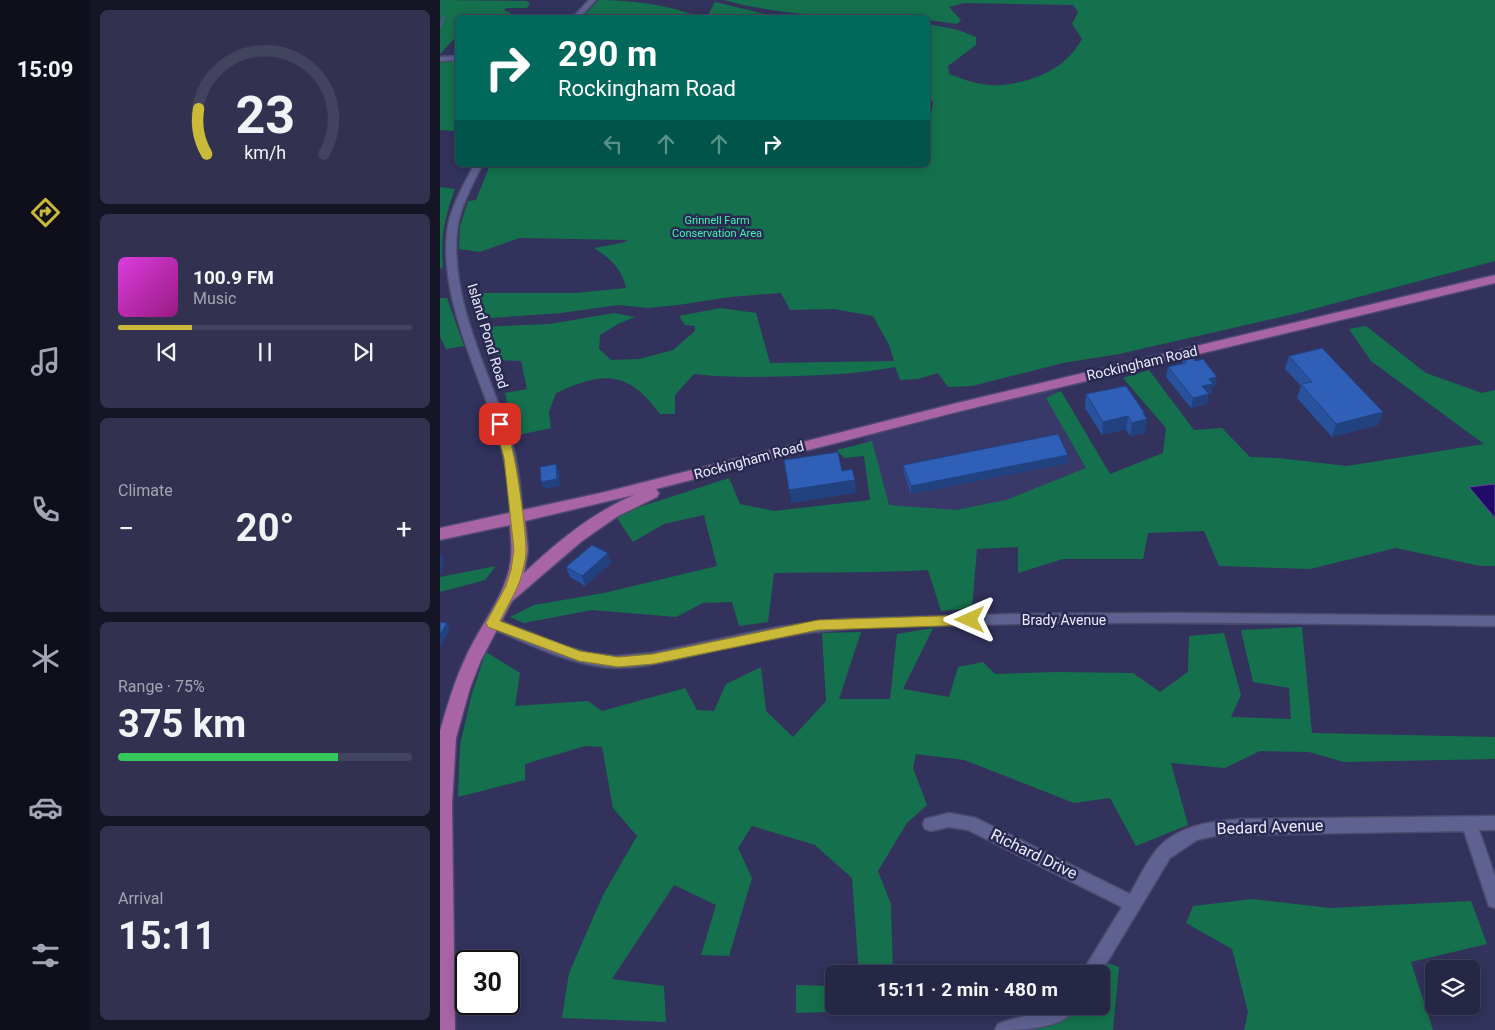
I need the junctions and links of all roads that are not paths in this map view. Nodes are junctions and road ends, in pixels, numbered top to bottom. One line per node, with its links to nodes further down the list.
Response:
1 (592, 0): 2 (street)
2 (578, 15)
3 (455, 58): 4 (street)
4 (440, 59)
5 (477, 167): 8 (street, Island Pond Road)
6 (1495, 280): 7 (main road, Rockingham Road)
7 (708, 471): 8 (main road, Rockingham Road); 10 (main road)
8 (517, 518): 9 (main road, Rockingham Road); 10 (main road)
9 (440, 534)
10 (504, 602): 12 (main road)
11 (1495, 621): 12 (street, Brady Avenue)
12 (493, 623): 18 (main road)
13 (1469, 823): 14 (street, Bedard Avenue); 16 (street); 17 (street, Bedard Avenue)
14 (1495, 823)
15 (931, 824): 17 (street, Richard Drive)
16 (1495, 900)
17 (1133, 904): 19 (street, Bedard Avenue)
18 (442, 924): 21 (main road)
19 (1096, 965)
20 (1055, 1015): 22 (street)
21 (444, 1030)
22 (1004, 1030)

